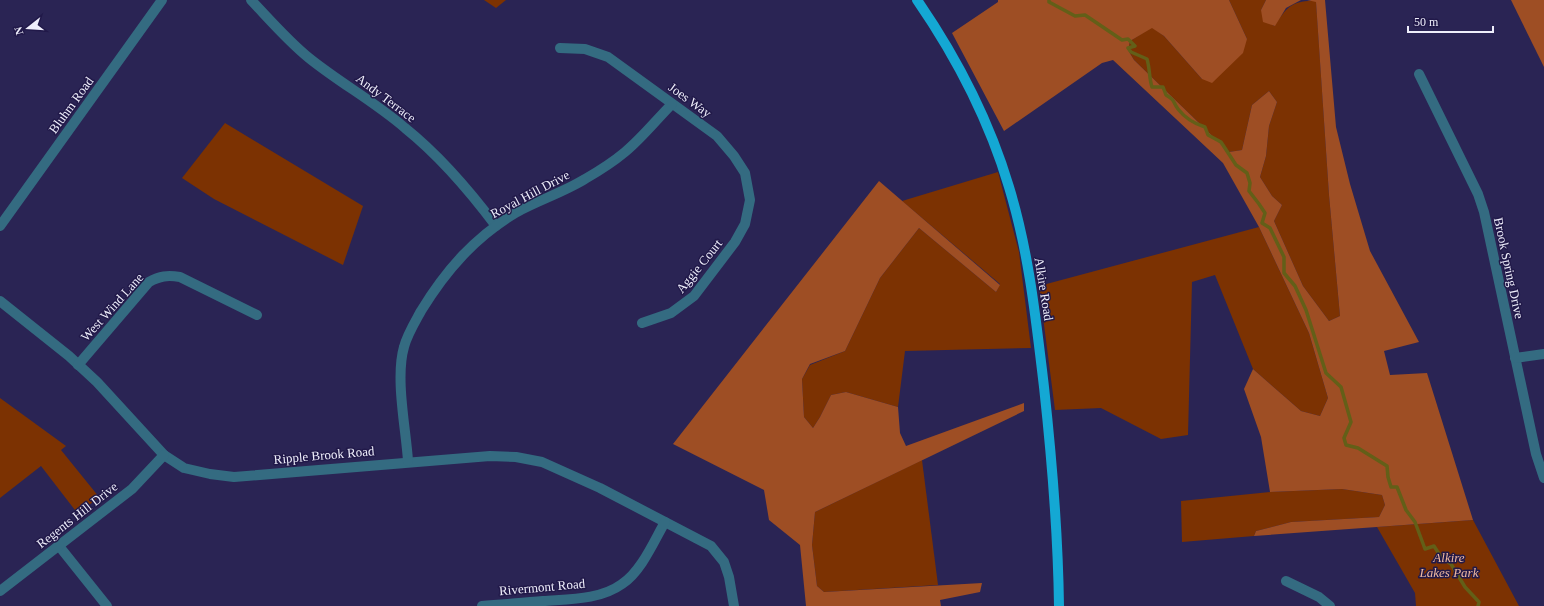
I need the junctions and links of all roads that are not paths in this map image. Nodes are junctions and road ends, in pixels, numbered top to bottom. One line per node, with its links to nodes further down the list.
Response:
1 (162, 0): 8 (street, Bluhm Road)
2 (251, 0): 9 (street, Andy Terrace)
3 (917, 0): 26 (main road, Alkire Road)
4 (560, 48): 6 (street, Joes Way)
5 (1419, 74): 14 (street, Brook Spring Drive)
6 (672, 104): 7 (street, Joes Way); 9 (street, Royal Hill Drive)
7 (745, 224): 12 (street, Aggie Court)
8 (0, 226)
9 (496, 226): 17 (street, Royal Hill Drive)
10 (0, 301): 15 (street, Ripple Brook Road)
11 (257, 315): 15 (street, West Wind Lane)
12 (642, 323)
13 (1544, 354): 14 (street)
14 (1515, 358): 18 (street, Brook Spring Drive)
15 (78, 365): 16 (street, Ripple Brook Road)
16 (164, 455): 17 (street, Ripple Brook Road); 20 (street, Regents Hill Drive)
17 (408, 462): 19 (street, Ripple Brook Road)
18 (1544, 478)
19 (665, 522): 24 (street, Rivermont Road); 25 (street, Ripple Brook Road)
20 (59, 546): 22 (street, Regents Hill Drive); 23 (street)
21 (1286, 581): 27 (street)
22 (0, 591)
23 (106, 606)
24 (482, 606)
25 (734, 606)
26 (1059, 606)
27 (1330, 606)

